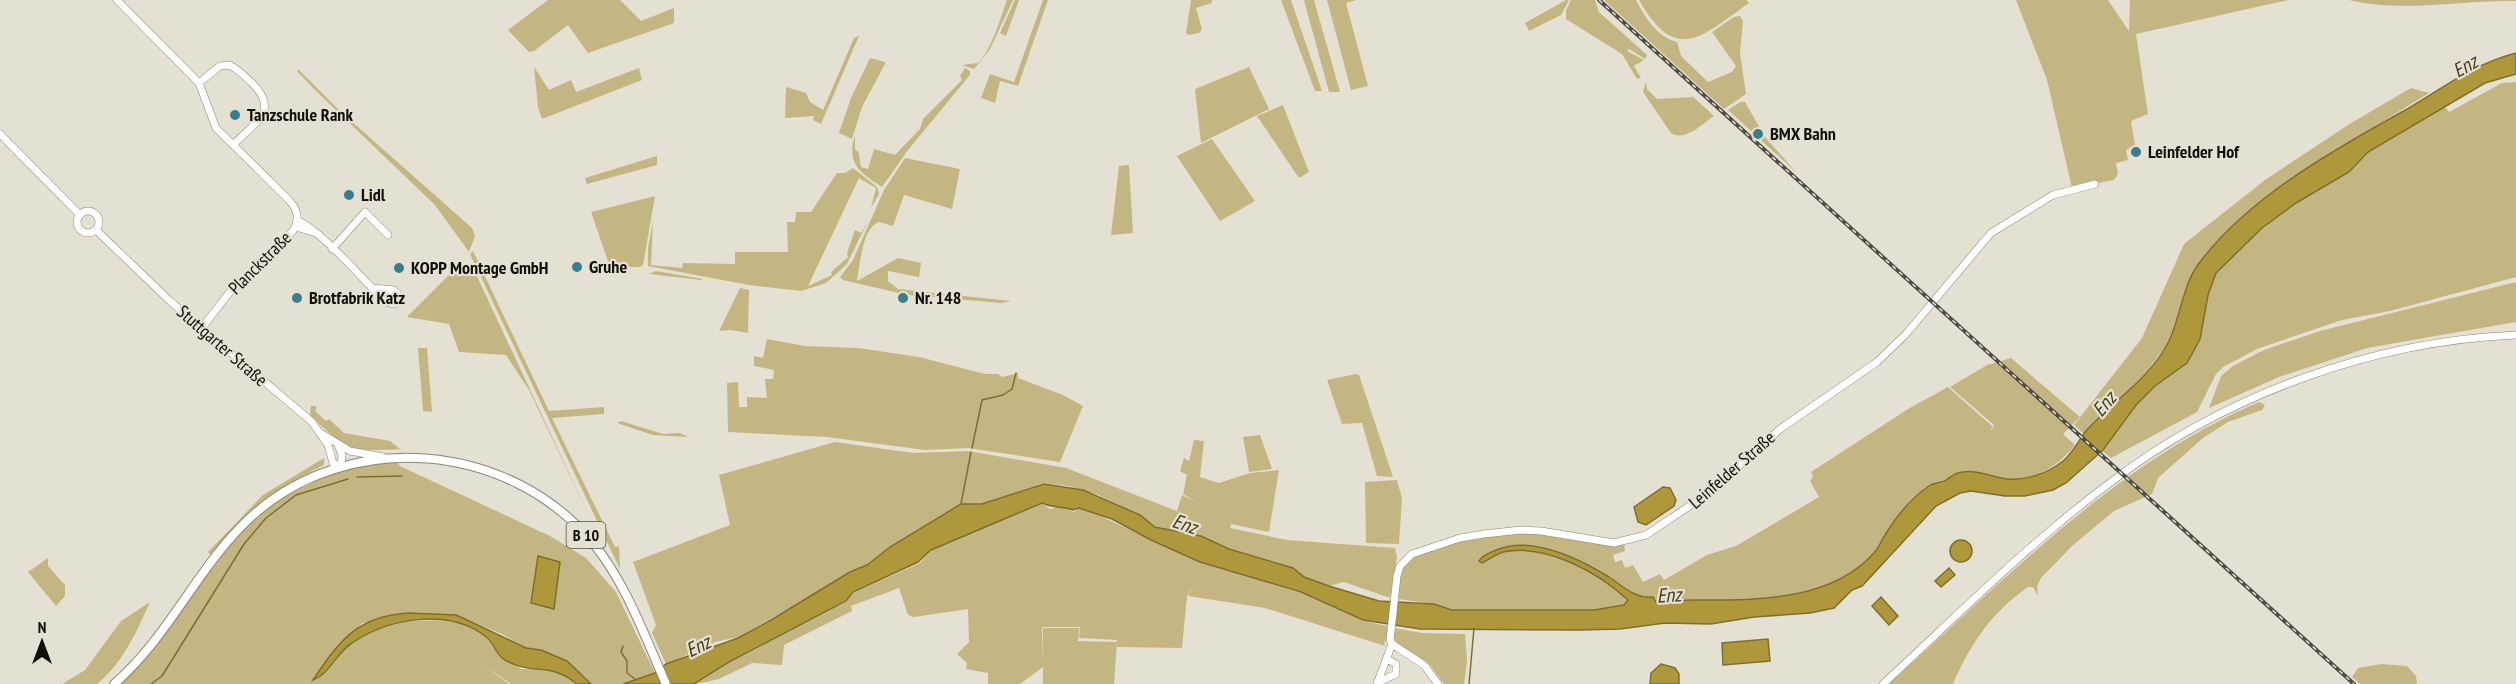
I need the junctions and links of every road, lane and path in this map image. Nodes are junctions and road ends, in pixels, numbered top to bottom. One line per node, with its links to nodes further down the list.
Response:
1 (117, 0): 2 (street, Planckstraße)
2 (199, 83): 4 (street, Planckstraße); 4 (street)
3 (0, 134): 6 (street, Stuttgarter Straße)
4 (233, 145): 7 (street, Planckstraße)
5 (2095, 184): 18 (street, Leinfelder Straße)
6 (80, 215): 8 (street, Stuttgarter Straße); 8 (street, Stuttgarter Straße)
7 (297, 224): 10 (street); 12 (street, Planckstraße)
8 (96, 230): 12 (street, Stuttgarter Straße)
9 (388, 235): 10 (street)
10 (332, 249): 11 (street)
11 (372, 288)
12 (201, 328): 14 (street, Stuttgarter Straße)
13 (2516, 335): 24 (street)
14 (322, 434): 15 (street); 17 (street, Stuttgarter Straße)
15 (333, 441): 16 (street); 17 (street)
16 (388, 457): 17 (main road, B 10); 22 (main road, B 10)
17 (340, 466): 21 (main road, B 10)
18 (1392, 644): 19 (street); 23 (street)
19 (1387, 659): 20 (street); 20 (street)
20 (1377, 683)
21 (114, 684)
22 (666, 684)
23 (1438, 684)
24 (1883, 684)

